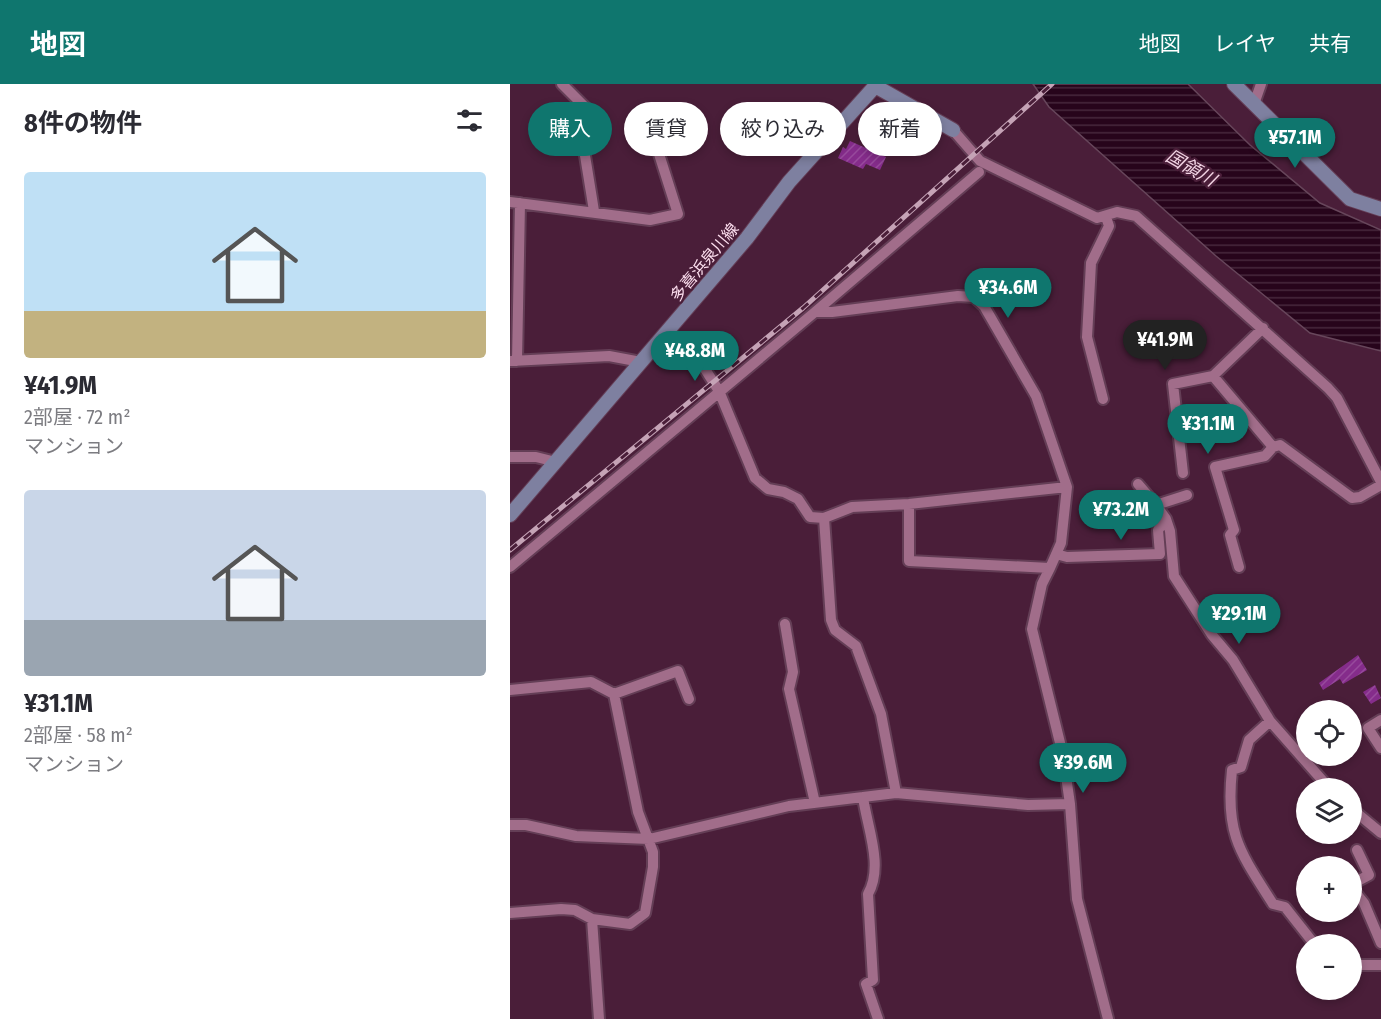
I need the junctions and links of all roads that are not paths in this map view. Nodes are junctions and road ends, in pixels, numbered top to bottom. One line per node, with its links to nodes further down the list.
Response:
1 (562, 84): 11 (street)
2 (1234, 84): 5 (main road)
3 (1261, 84): 5 (street)
4 (875, 85): 6 (main road); 15 (main road, 多喜浜泉川線)
5 (1254, 104): 10 (main road)
6 (953, 130): 12 (street)
7 (660, 156): 11 (street)
8 (979, 172): 13 (street)
9 (515, 202): 11 (street); 16 (street)
10 (1381, 209)
11 (594, 211)
12 (1106, 217): 14 (street); 20 (street)
13 (815, 312): 19 (street); 27 (street)
14 (1263, 328): 18 (street); 26 (street)
15 (653, 348): 17 (main road, 多喜浜泉川線); 19 (street)
16 (514, 361): 17 (street)
17 (641, 362): 23 (main road, 多喜浜泉川線)
18 (1213, 376): 21 (street); 24 (street)
19 (719, 391): 32 (street); 35 (street)
20 (1103, 399)
21 (1273, 447): 26 (street); 36 (street)
22 (510, 457): 23 (street)
23 (556, 462): 31 (main road, 多喜浜泉川線)
24 (1183, 473)
25 (1138, 484): 30 (street)
26 (1381, 484)
27 (1067, 487): 29 (street); 34 (street)
28 (1187, 495): 30 (street)
29 (909, 504): 32 (street); 37 (street)
30 (1156, 505): 33 (street)
31 (510, 515)
32 (824, 518): 46 (street)
33 (1166, 519): 34 (street); 43 (street)
34 (1056, 554): 37 (street)
35 (510, 567)
36 (1239, 567)
37 (1050, 568): 49 (street)
38 (785, 624): 48 (street)
39 (510, 690): 40 (street)
40 (614, 694): 41 (street); 53 (street)
41 (689, 699)
42 (1381, 720): 44 (street)
43 (1270, 721): 45 (street); 61 (street)
44 (1381, 748)
45 (1320, 778)
46 (896, 793): 47 (street); 49 (street)
47 (863, 797): 48 (street); 66 (street)
48 (816, 802): 53 (street)
49 (1070, 804): 67 (street)
50 (1362, 817): 52 (street)
51 (510, 825): 53 (street)
52 (1381, 833)
53 (649, 839): 60 (street)
54 (1357, 850): 55 (street)
55 (1360, 856)
56 (1362, 860): 57 (street)
57 (1362, 880)
58 (1362, 900): 62 (street)
59 (510, 913): 60 (street)
60 (592, 919): 65 (street)
61 (1306, 934)
62 (1381, 943)
63 (1362, 965): 64 (street)
64 (1381, 965)
65 (599, 1019)
66 (878, 1019)
67 (1108, 1019)

